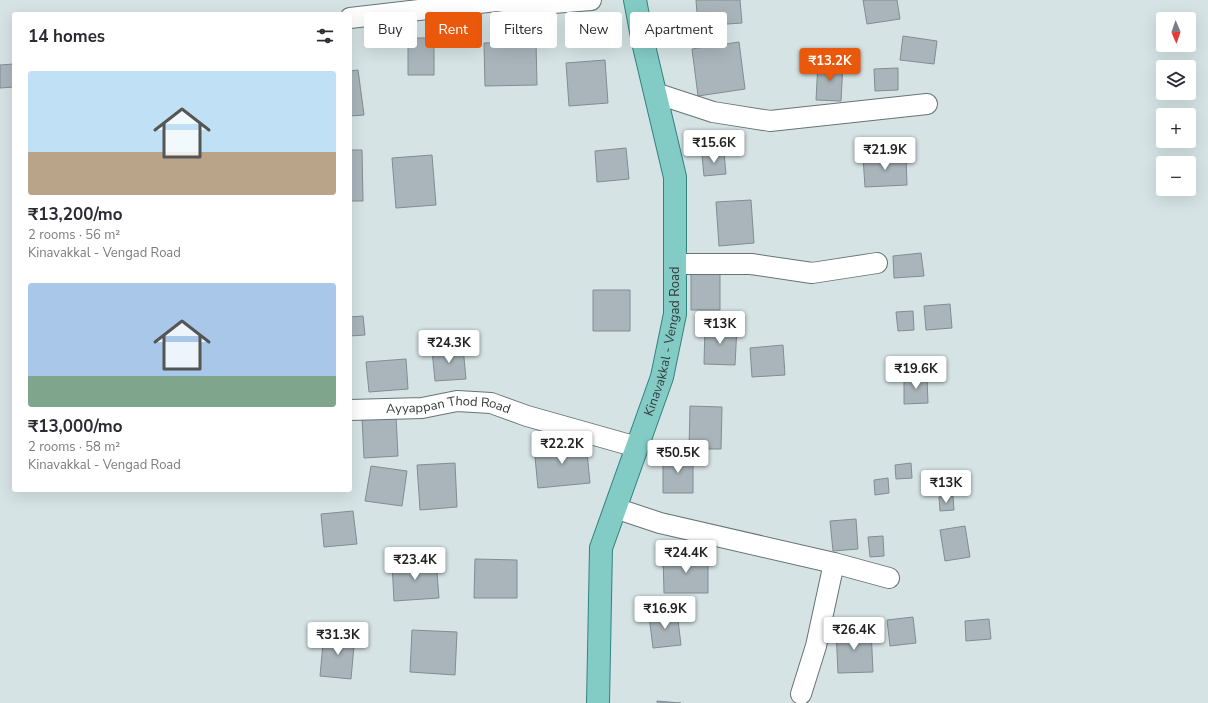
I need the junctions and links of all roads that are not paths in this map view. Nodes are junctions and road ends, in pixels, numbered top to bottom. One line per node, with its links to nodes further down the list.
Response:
1 (592, 0): 3 (street)
2 (635, 0): 4 (main road, Kinavakkal - Vengad Road)
3 (352, 18)
4 (655, 92): 5 (street); 7 (main road, Kinavakkal - Vengad Road)
5 (927, 104)
6 (877, 263): 7 (street)
7 (675, 264): 9 (main road, Kinavakkal - Vengad Road)
8 (352, 410): 9 (street, Ayyappan Thod Road)
9 (637, 447): 10 (main road, Kinavakkal - Vengad Road)
10 (616, 508): 11 (street); 14 (main road, Kinavakkal - Vengad Road)
11 (834, 563): 12 (street); 13 (street)
12 (889, 578)
13 (801, 694)
14 (598, 703)

